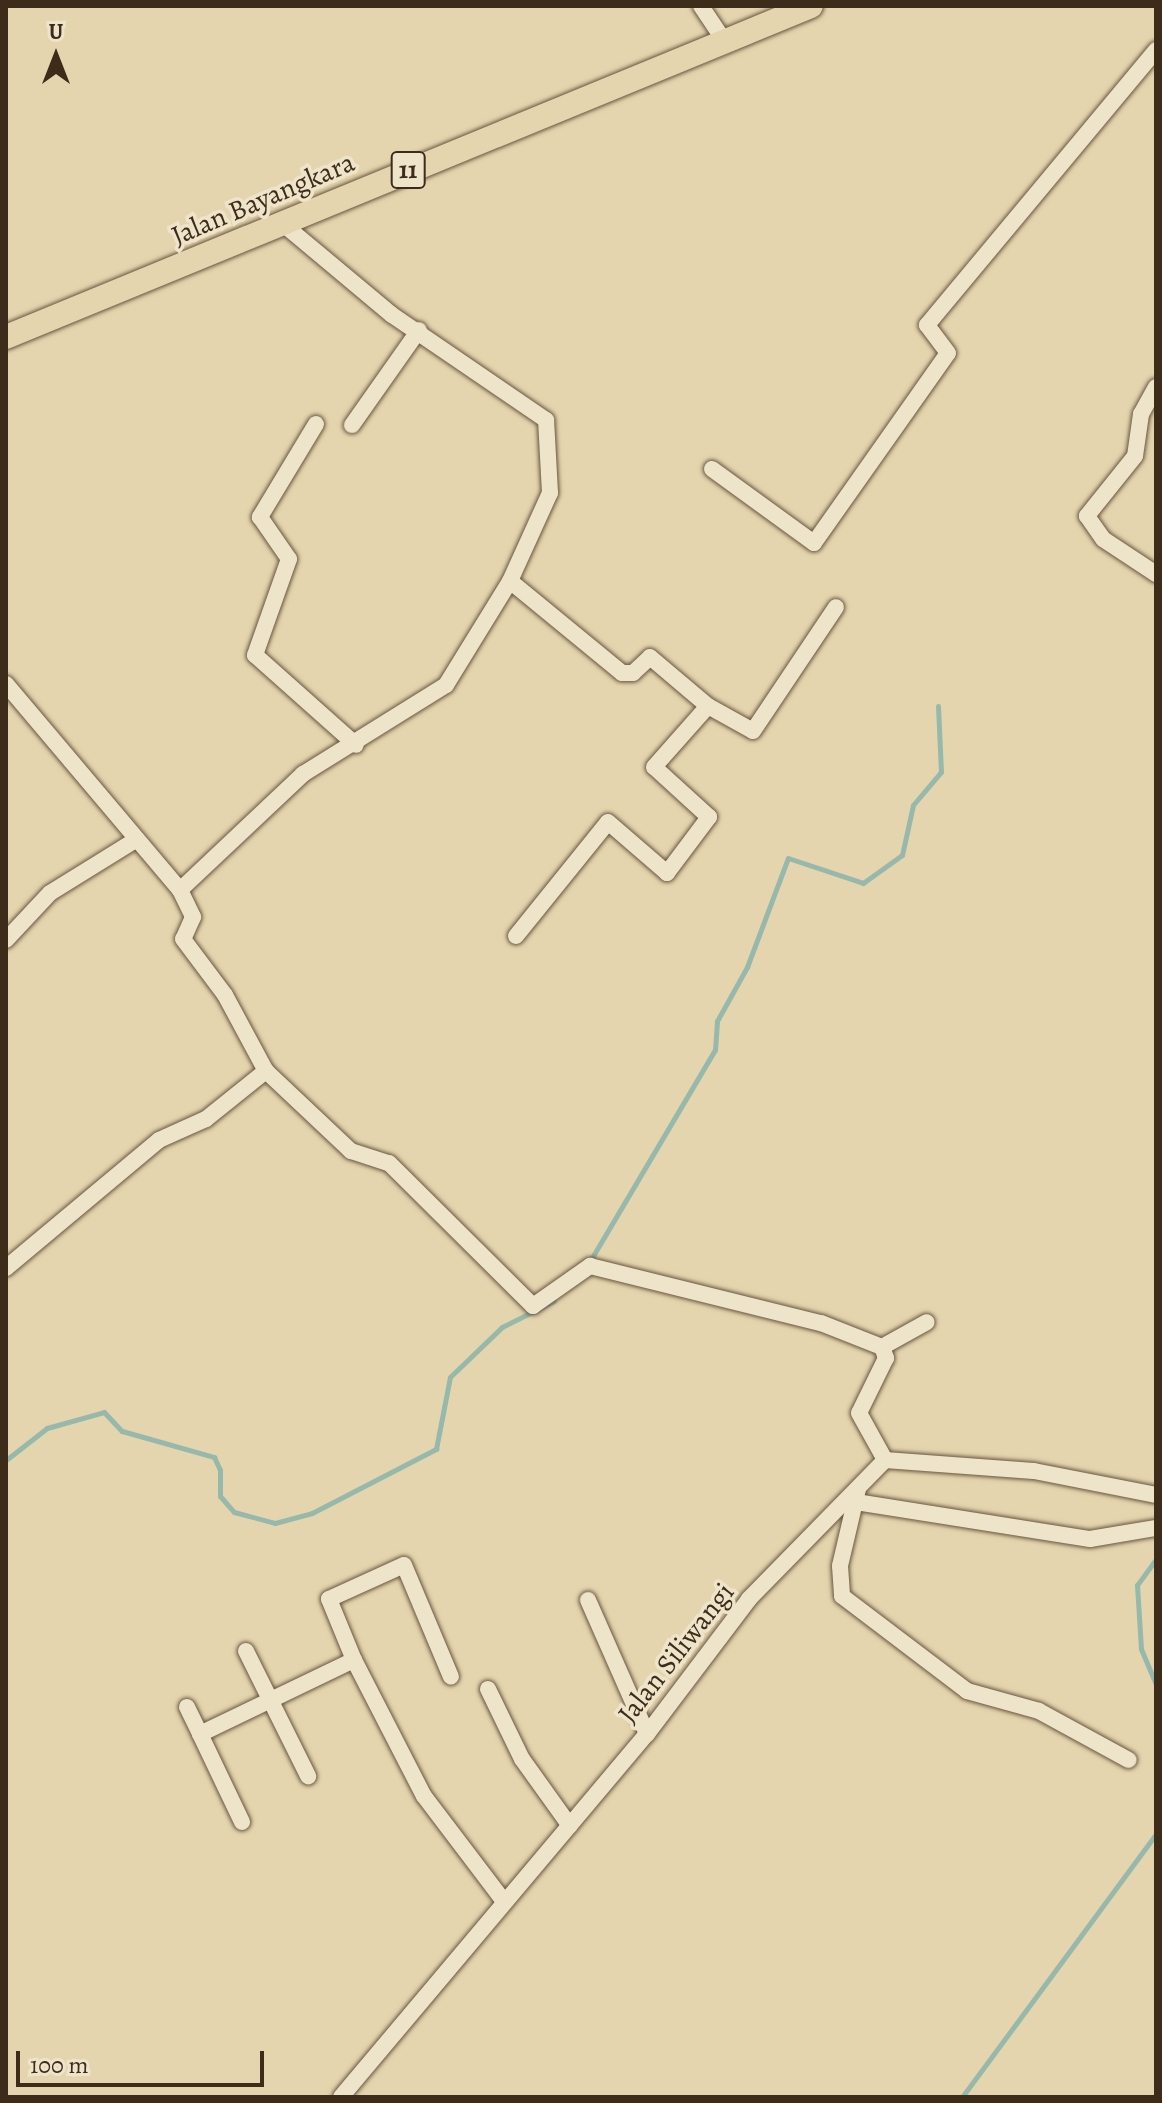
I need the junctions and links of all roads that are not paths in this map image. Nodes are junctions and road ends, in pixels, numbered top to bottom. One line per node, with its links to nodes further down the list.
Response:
1 (701, 6): 3 (street)
2 (811, 6): 3 (highway, Jalan Bayangkara / 11)
3 (725, 42): 5 (highway, Jalan Bayangkara / 11)
4 (1156, 50): 11 (street)
5 (282, 223): 6 (street); 7 (highway, Jalan Bayangkara / 11)
6 (419, 330): 10 (street); 13 (street)
7 (6, 337)
8 (1156, 387): 12 (street)
9 (316, 424): 17 (street)
10 (352, 425)
11 (712, 469)
12 (1156, 574)
13 (510, 581): 16 (street); 17 (street)
14 (836, 607): 16 (street)
15 (6, 684): 18 (street)
16 (708, 706): 20 (street)
17 (356, 745): 19 (street)
18 (137, 839): 19 (street); 21 (street)
19 (180, 890): 22 (street)
20 (516, 936)
21 (6, 940)
22 (266, 1071): 23 (street); 25 (street)
23 (6, 1268)
24 (927, 1322): 25 (street)
25 (882, 1347): 26 (street)
26 (885, 1460): 27 (street, Jalan Siliwangi); 28 (street)
27 (857, 1495): 29 (street); 38 (street, Jalan Siliwangi); 39 (street)
28 (1156, 1495)
29 (1156, 1528)
30 (588, 1600): 38 (street)
31 (246, 1651): 35 (street)
32 (354, 1660): 33 (street); 35 (street); 43 (street)
33 (451, 1677)
34 (488, 1689): 42 (street)
35 (271, 1701): 37 (street); 40 (street)
36 (187, 1707): 37 (street)
37 (200, 1734): 41 (street)
38 (647, 1734): 42 (street, Jalan Siliwangi)
39 (1129, 1760)
40 (308, 1776)
41 (242, 1822)
42 (570, 1826): 43 (street, Jalan Siliwangi)
43 (503, 1900): 44 (street, Jalan Siliwangi)
44 (341, 2097)

